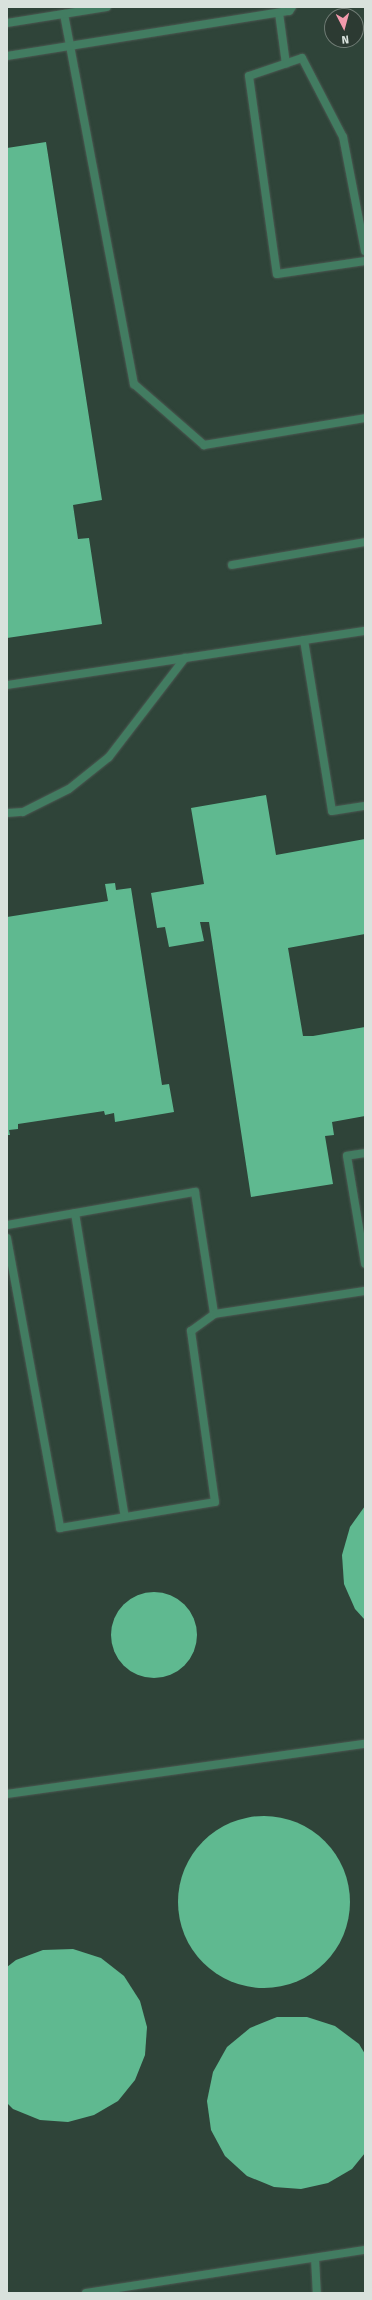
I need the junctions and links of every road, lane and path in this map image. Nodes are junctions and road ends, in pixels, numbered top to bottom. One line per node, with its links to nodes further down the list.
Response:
1 (107, 7): 4 (lane)
2 (292, 7): 3 (lane)
3 (279, 13): 6 (lane); 8 (lane)
4 (64, 14): 5 (lane); 6 (lane)
5 (7, 23)
6 (70, 45): 7 (lane); 11 (lane)
7 (7, 56)
8 (286, 64): 9 (lane); 10 (lane)
9 (365, 251)
10 (365, 261)
11 (365, 418)
12 (365, 542): 13 (lane)
13 (232, 565)
14 (365, 631): 15 (lane)
15 (304, 640): 16 (lane); 18 (lane)
16 (185, 658): 17 (lane); 19 (lane)
17 (7, 685)
18 (365, 806)
19 (7, 812)
20 (365, 1153): 24 (lane)
21 (75, 1213): 22 (lane); 26 (lane); 27 (lane)
22 (7, 1225)
23 (7, 1238): 27 (lane)
24 (365, 1264)
25 (365, 1291): 26 (lane)
26 (214, 1314): 27 (lane)
27 (125, 1517)
28 (365, 1744): 29 (lane)
29 (7, 1794)
30 (365, 2250): 31 (lane)
31 (315, 2258): 32 (lane); 33 (lane)
32 (86, 2293)
33 (317, 2293)

